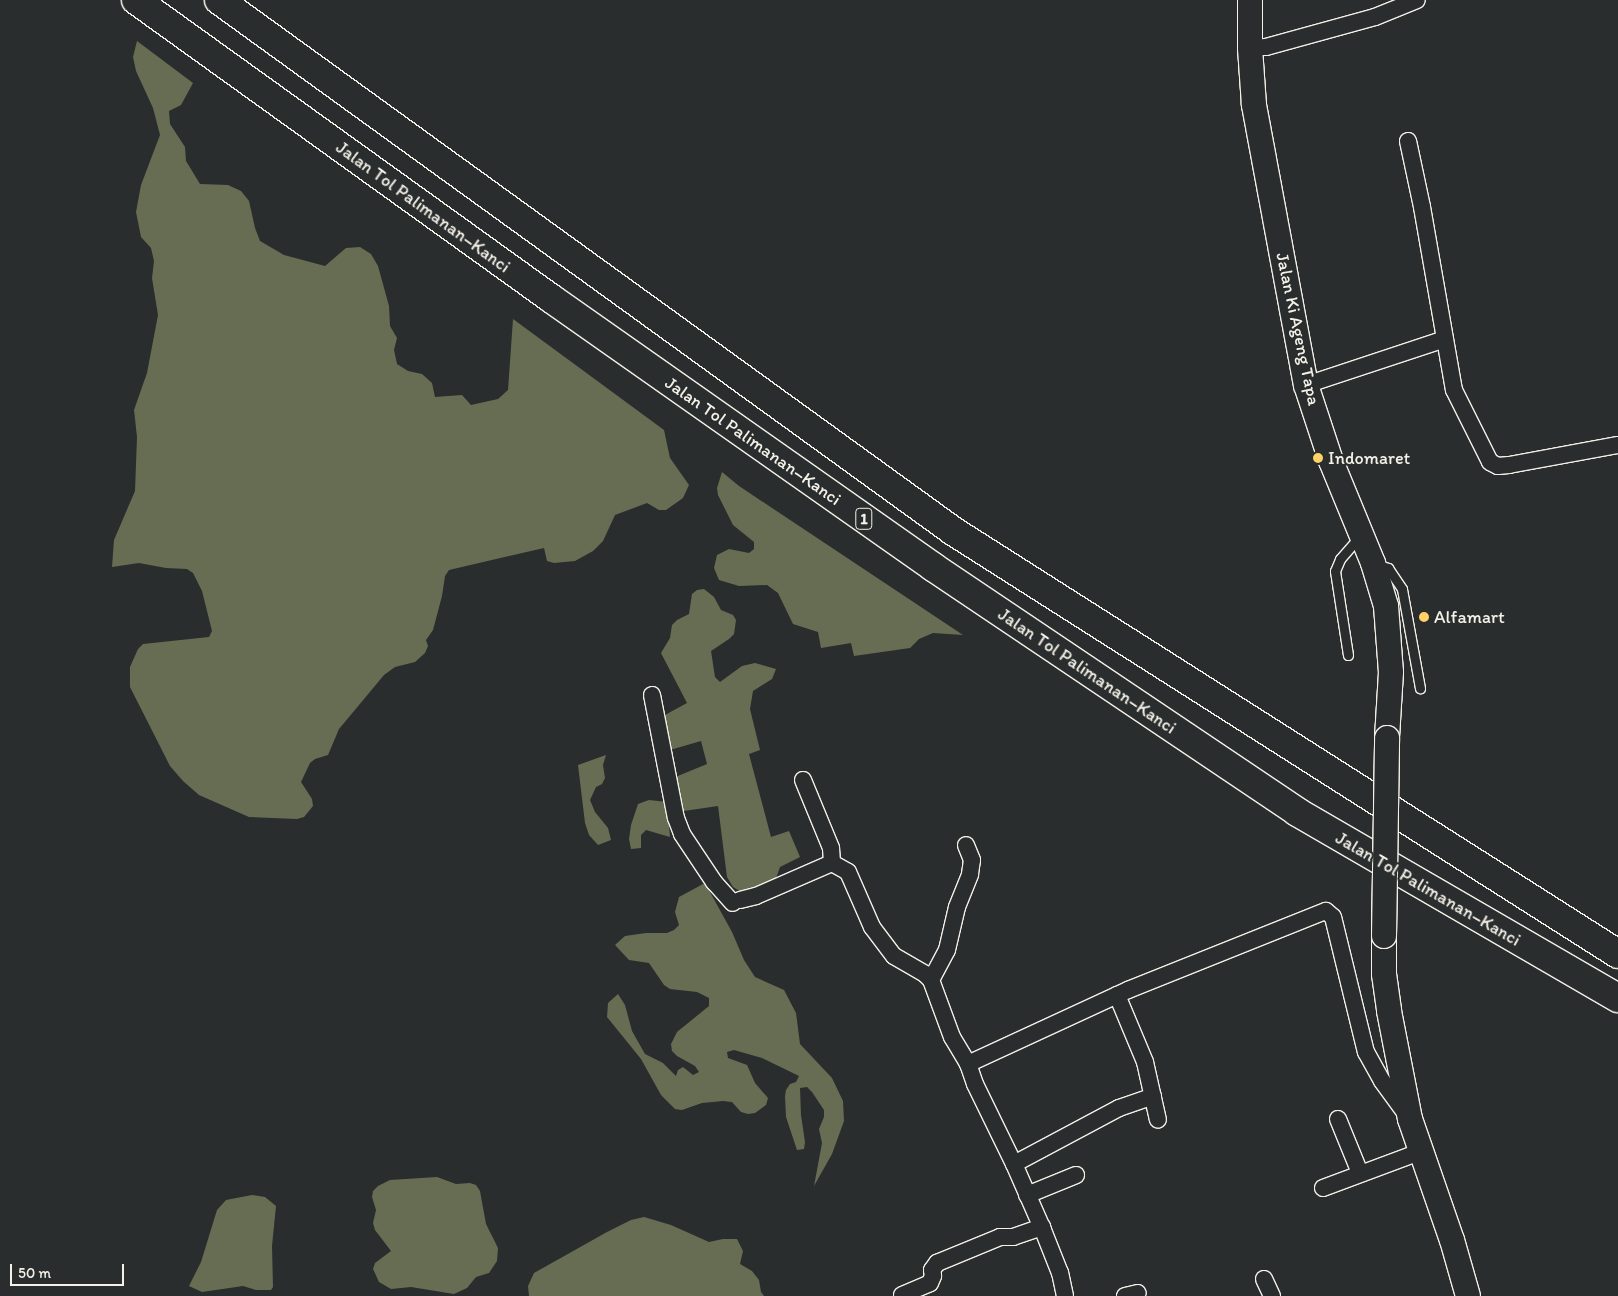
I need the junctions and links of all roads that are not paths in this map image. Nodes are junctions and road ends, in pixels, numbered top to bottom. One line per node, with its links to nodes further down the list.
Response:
1 (136, 0): 21 (highway, Jalan Tol Palimanan–Kanci / 1)
2 (220, 0): 18 (highway, 1)
3 (1250, 0): 5 (street, Jalan Ki Ageng Tapa)
4 (1417, 0): 5 (street)
5 (1250, 48): 8 (street, Jalan Ki Ageng Tapa)
6 (1408, 141): 7 (street)
7 (1445, 339): 8 (street); 9 (street)
8 (1306, 386): 10 (street, Jalan Ki Ageng Tapa)
9 (1618, 445)
10 (1360, 536): 11 (street, Jalan Ki Ageng Tapa); 12 (lane)
11 (1373, 563): 13 (lane); 25 (street, Jalan Ki Ageng Tapa, bridge)
12 (1348, 655)
13 (1420, 688)
14 (652, 695): 17 (street)
15 (803, 780): 17 (street)
16 (966, 845): 19 (street)
17 (832, 863): 19 (street)
18 (1618, 954)
19 (931, 980): 22 (street)
20 (1117, 995): 22 (street); 23 (street); 25 (street)
21 (1618, 998)
22 (968, 1064): 28 (street)
23 (1153, 1096): 26 (street); 28 (street)
24 (1338, 1119): 29 (street)
25 (1410, 1119): 27 (street, Jalan Ki Ageng Tapa)
26 (1158, 1120)
27 (1420, 1152): 29 (street); 38 (street, Jalan Ki Ageng Tapa)
28 (1014, 1164): 32 (street)
29 (1360, 1173): 31 (street)
30 (1076, 1175): 32 (street)
31 (1324, 1188)
32 (1027, 1195): 33 (street)
33 (1042, 1227): 35 (street); 36 (street)
34 (1264, 1279): 37 (street)
35 (902, 1294)
36 (1065, 1296)
37 (1272, 1296)
38 (1468, 1296)

